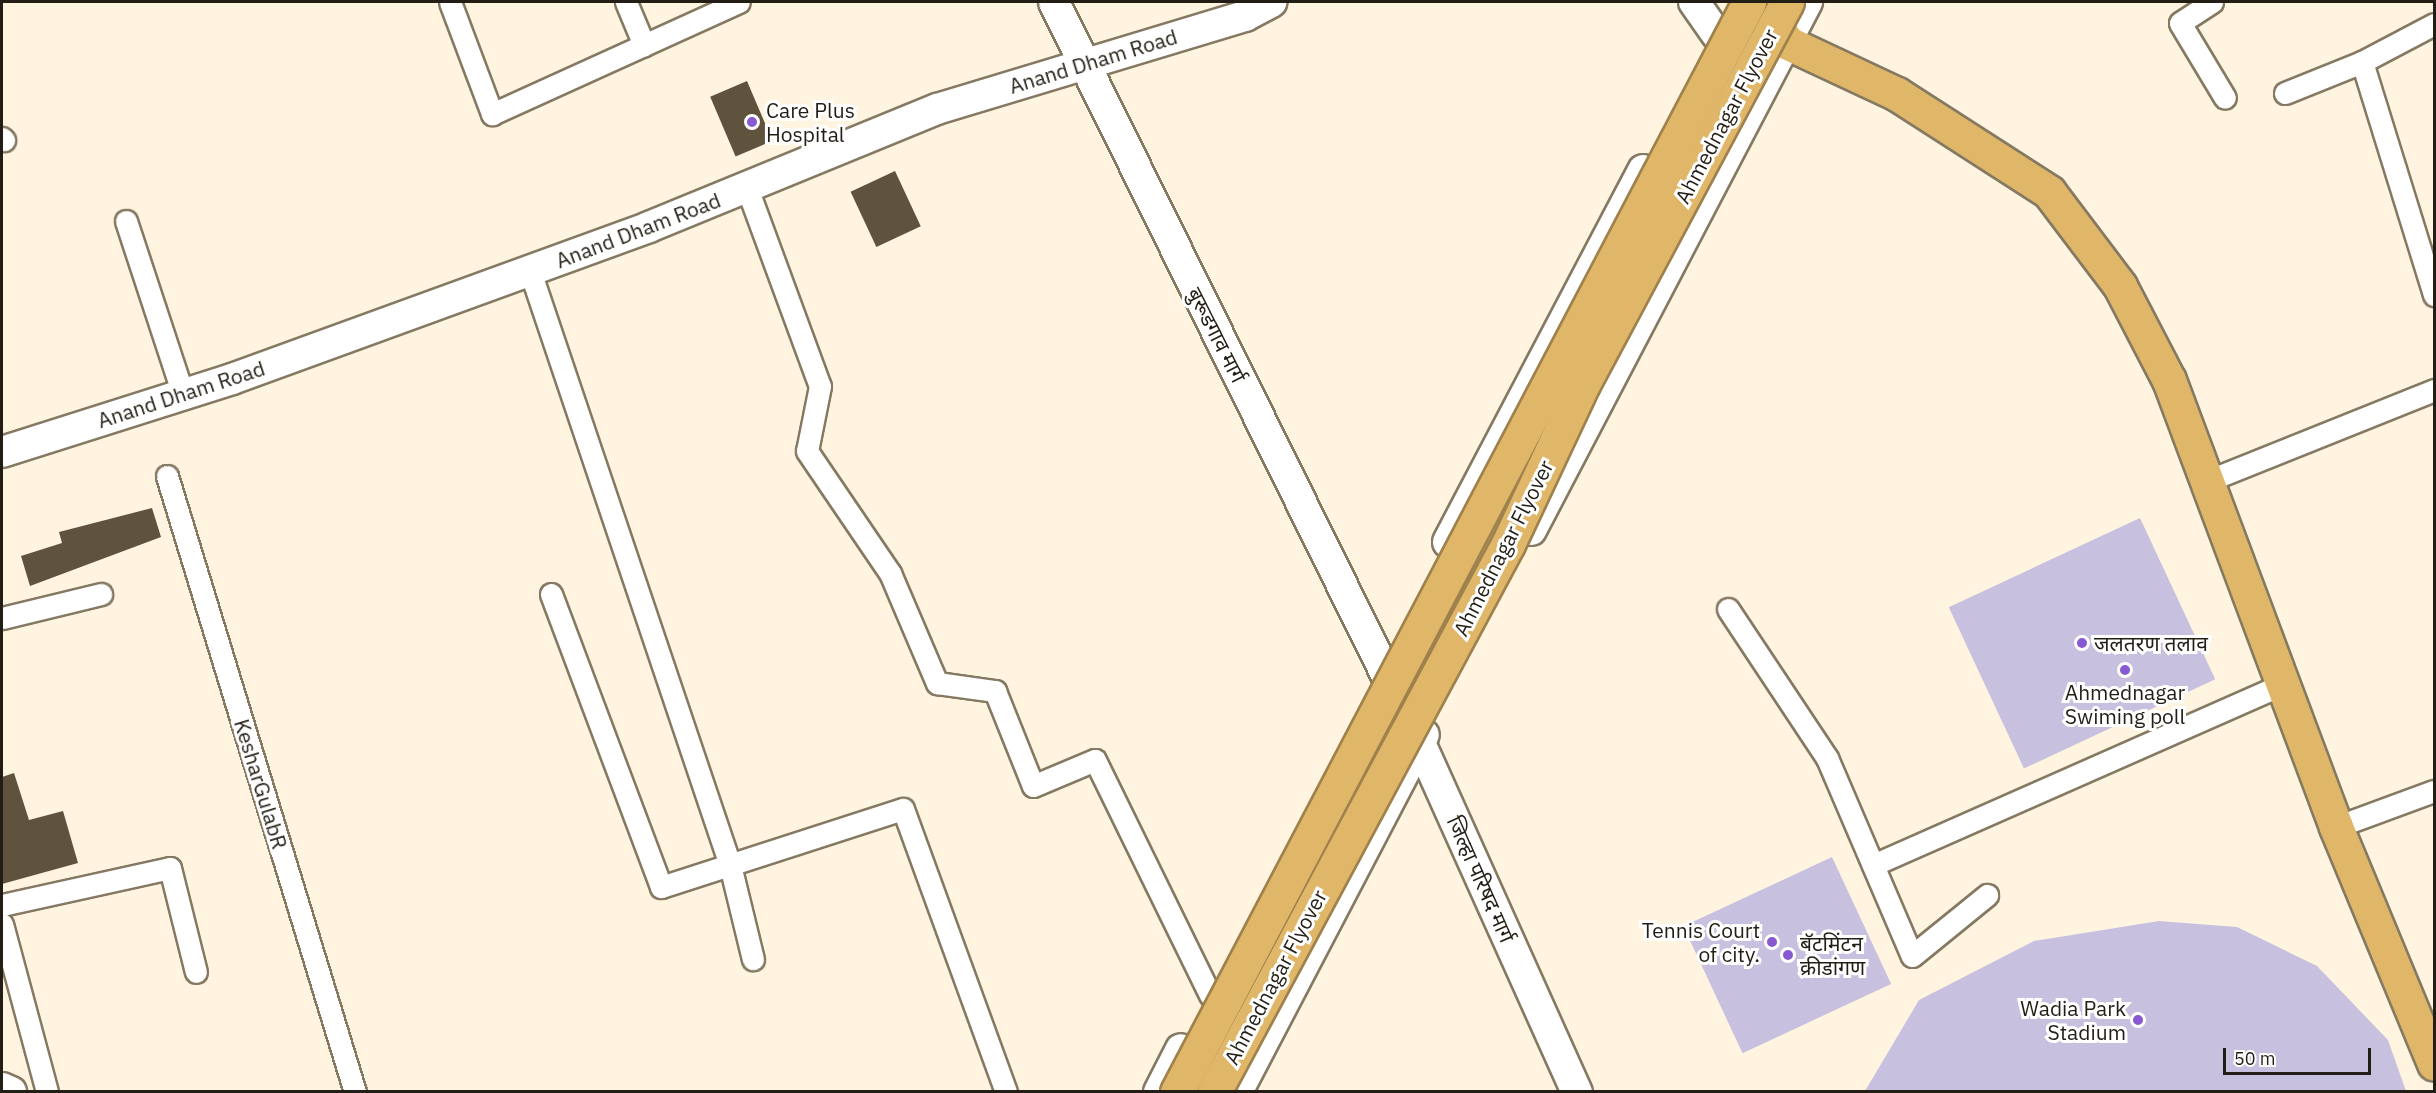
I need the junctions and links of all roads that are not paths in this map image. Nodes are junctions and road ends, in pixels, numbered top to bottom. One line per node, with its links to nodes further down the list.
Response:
1 (450, 2): 15 (street)
2 (626, 2): 15 (street)
3 (739, 2): 15 (street)
4 (1054, 2): 17 (street, बुरूडगाव मार्ग)
5 (1271, 2): 17 (street, Anand Dham Road)
6 (1694, 2): 13 (street)
7 (1734, 2): 13 (street)
8 (1749, 2): 54 (highway, Ahmednagar Flyover, bridge)
9 (1758, 2): 14 (highway)
10 (2212, 2): 19 (street)
11 (1800, 3): 14 (street); 55 (highway, Ahmednagar Flyover, bridge)
12 (2434, 24): 16 (street)
13 (1716, 34): 34 (street)
14 (1788, 43): 29 (highway); 36 (street)
15 (644, 45)
16 (2362, 62): 18 (street); 22 (street)
17 (1084, 63): 20 (street, Anand Dham Road); 34 (street, बुरूडगाव मार्ग)
18 (2284, 93)
19 (2225, 98)
20 (747, 188): 23 (street, Anand Dham Road); 46 (street)
21 (126, 221): 26 (street)
22 (2427, 244): 24 (street)
23 (530, 271): 26 (street, Anand Dham Road); 39 (street)
24 (2434, 295)
25 (2434, 390): 29 (street)
26 (183, 394): 27 (street, Anand Dham Road)
27 (2, 452)
28 (167, 476): 51 (street, KesharGulabR)
29 (2207, 481): 35 (highway)
30 (100, 594): 33 (street)
31 (551, 594): 39 (street)
32 (1728, 609): 40 (street)
33 (2, 618)
34 (1383, 668): 36 (street, जिल्हा परिषद मार्ग); 46 (street)
35 (2283, 684): 38 (highway); 40 (street)
36 (1420, 743): 56 (street); 57 (street, जिल्हा परिषद मार्ग)
37 (2434, 791): 38 (street)
38 (2336, 827): 47 (highway)
39 (730, 864): 44 (street); 52 (street)
40 (1873, 865): 41 (street)
41 (1987, 896)
42 (2, 904): 45 (street)
43 (2, 924): 50 (street)
44 (753, 959)
45 (196, 972)
46 (1210, 994): 53 (street)
47 (2434, 1064)
48 (2, 1088): 49 (street)
49 (11, 1092)
50 (47, 1092)
51 (355, 1092)
52 (1006, 1092)
53 (1159, 1092)
54 (1177, 1092)
55 (1214, 1092)
56 (1237, 1092)
57 (1576, 1092)

